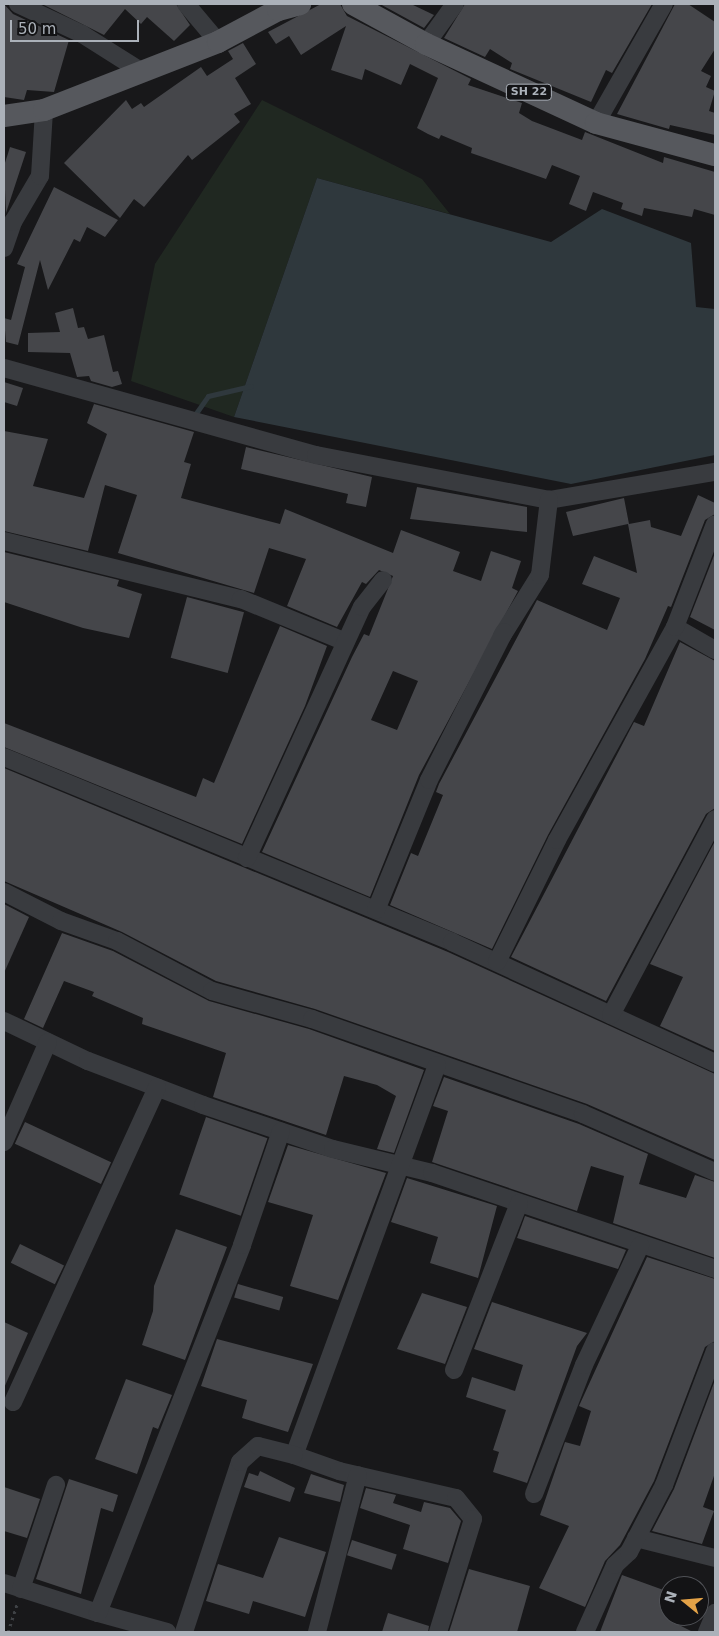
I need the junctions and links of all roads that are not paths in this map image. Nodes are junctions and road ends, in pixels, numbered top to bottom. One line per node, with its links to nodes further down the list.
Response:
1 (18, 4): 10 (street)
2 (186, 4): 8 (street)
3 (300, 4): 7 (main road)
4 (353, 4): 9 (main road, SH 22)
5 (455, 4): 9 (street)
6 (664, 4): 13 (street)
7 (282, 7): 8 (main road)
8 (218, 42): 10 (main road)
9 (426, 44): 13 (main road, SH 22)
10 (142, 72): 11 (main road)
11 (44, 110): 12 (main road); 15 (street)
12 (4, 116)
13 (596, 123): 14 (main road, SH 22)
14 (715, 155)
15 (4, 248)
16 (4, 368): 18 (street)
17 (715, 472): 18 (street)
18 (549, 500): 29 (street)
19 (715, 524): 22 (street)
20 (4, 541): 23 (street)
21 (383, 580): 23 (street)
22 (675, 627): 24 (street); 30 (street)
23 (346, 642): 27 (street)
24 (715, 650)
25 (4, 757): 27 (street)
26 (712, 830): 31 (street)
27 (247, 858): 29 (street)
28 (4, 892): 35 (street)
29 (376, 910): 30 (street)
30 (497, 962): 31 (street)
31 (610, 1015): 34 (street)
32 (4, 1020): 33 (street)
33 (48, 1042): 36 (street); 38 (street)
34 (715, 1063)
35 (437, 1065): 39 (street); 40 (street)
36 (157, 1087): 37 (street); 46 (street)
37 (281, 1131): 39 (street); 55 (street)
38 (4, 1142)
39 (398, 1164): 41 (street); 47 (street)
40 (715, 1172)
41 (519, 1203): 42 (street); 45 (street)
42 (640, 1246): 43 (street); 50 (street)
43 (715, 1270)
44 (715, 1351): 51 (street)
45 (454, 1370)
46 (13, 1402)
47 (294, 1455): 48 (street); 58 (street)
48 (358, 1475): 59 (street); 60 (street)
49 (56, 1485): 54 (street)
50 (534, 1494)
51 (636, 1538): 52 (street); 61 (street)
52 (715, 1558)
53 (4, 1583): 54 (street)
54 (21, 1589): 55 (street)
55 (98, 1613): 57 (street)
56 (715, 1613): 62 (street)
57 (167, 1632)
58 (184, 1632)
59 (317, 1632)
60 (438, 1632)
61 (585, 1632)
62 (707, 1632)

